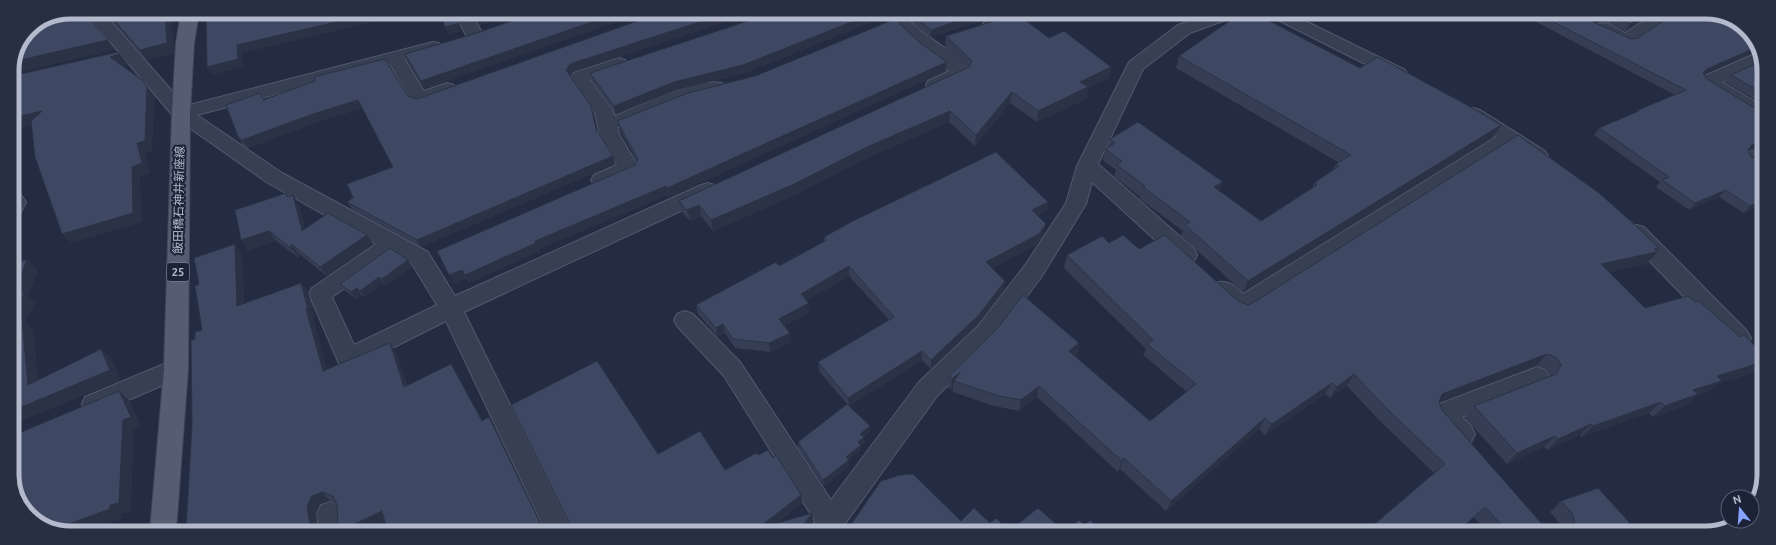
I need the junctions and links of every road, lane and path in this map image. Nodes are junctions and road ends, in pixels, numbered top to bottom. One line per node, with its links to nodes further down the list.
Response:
1 (100, 19): 13 (street)
2 (189, 19): 24 (main road, 飯田橋石神井新座線 / 25)
3 (464, 19): 14 (street)
4 (892, 19): 12 (street)
5 (1010, 19): 10 (street)
6 (1212, 19): 27 (street)
7 (1289, 19): 20 (street)
8 (1658, 19): 9 (street)
9 (1588, 20)
10 (978, 30)
11 (948, 39): 12 (street)
12 (927, 46): 21 (street)
13 (130, 54): 17 (street); 24 (street)
14 (395, 58): 19 (street); 24 (street)
15 (638, 58): 25 (street)
16 (1755, 58): 23 (street)
17 (108, 59)
18 (735, 82): 25 (street)
19 (465, 83)
20 (1418, 83)
21 (918, 93)
22 (1459, 105): 26 (street)
23 (1757, 112)
24 (181, 113): 32 (street); 36 (main road, 飯田橋石神井新座線 / 25)
25 (608, 126): 30 (street)
26 (1510, 136): 27 (street); 28 (street)
27 (1088, 166): 43 (street)
28 (1553, 168)
29 (724, 182): 33 (street)
30 (585, 187)
31 (1620, 219): 35 (street)
32 (393, 243): 33 (street); 33 (street)
33 (451, 308): 41 (street)
34 (685, 320): 42 (street)
35 (1752, 352)
36 (176, 369): 38 (street); 40 (main road, 飯田橋石神井新座線 / 25)
37 (1537, 377): 39 (street)
38 (76, 412)
39 (1479, 453)
40 (163, 526)
41 (557, 526)
42 (825, 526)
43 (827, 526)

